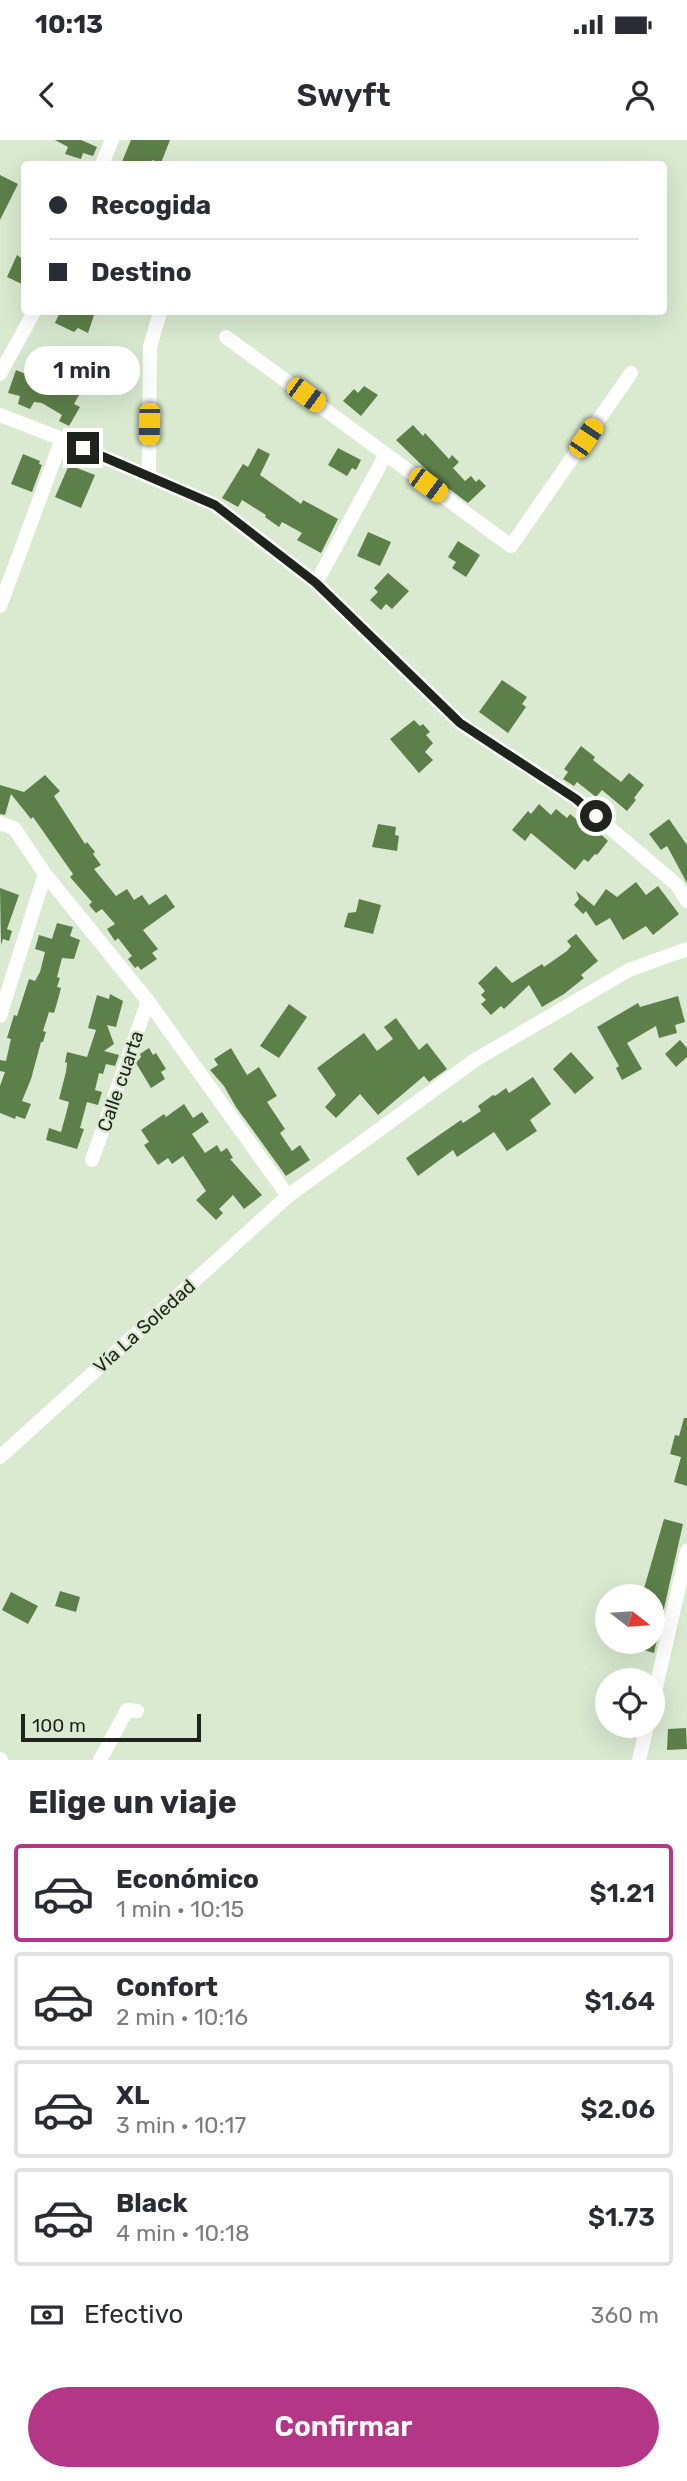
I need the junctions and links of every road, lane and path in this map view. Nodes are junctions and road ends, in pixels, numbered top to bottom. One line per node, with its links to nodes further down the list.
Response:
1 (112, 140): 2 (street)
2 (103, 161)
3 (32, 315): 7 (street)
4 (159, 315): 11 (street)
5 (226, 337): 10 (street)
6 (631, 373): 10 (street)
7 (0, 374)
8 (0, 415): 9 (street)
9 (62, 439): 11 (street); 13 (street)
10 (386, 454): 12 (street)
11 (149, 476): 12 (street)
12 (316, 583): 16 (street)
13 (0, 607)
14 (0, 823): 15 (street)
15 (45, 874): 18 (street); 19 (street)
16 (687, 901)
17 (687, 949): 21 (street, Vía La Soledad)
18 (148, 1002): 20 (street, Calle cuarta); 21 (street)
19 (0, 1016)
20 (92, 1160)
21 (288, 1196): 22 (street, Vía La Soledad)
22 (0, 1457)
23 (687, 1551): 24 (street)
24 (660, 1668)
25 (137, 1711): 27 (street)
26 (644, 1738): 28 (street)
27 (100, 1760)
28 (639, 1760)

